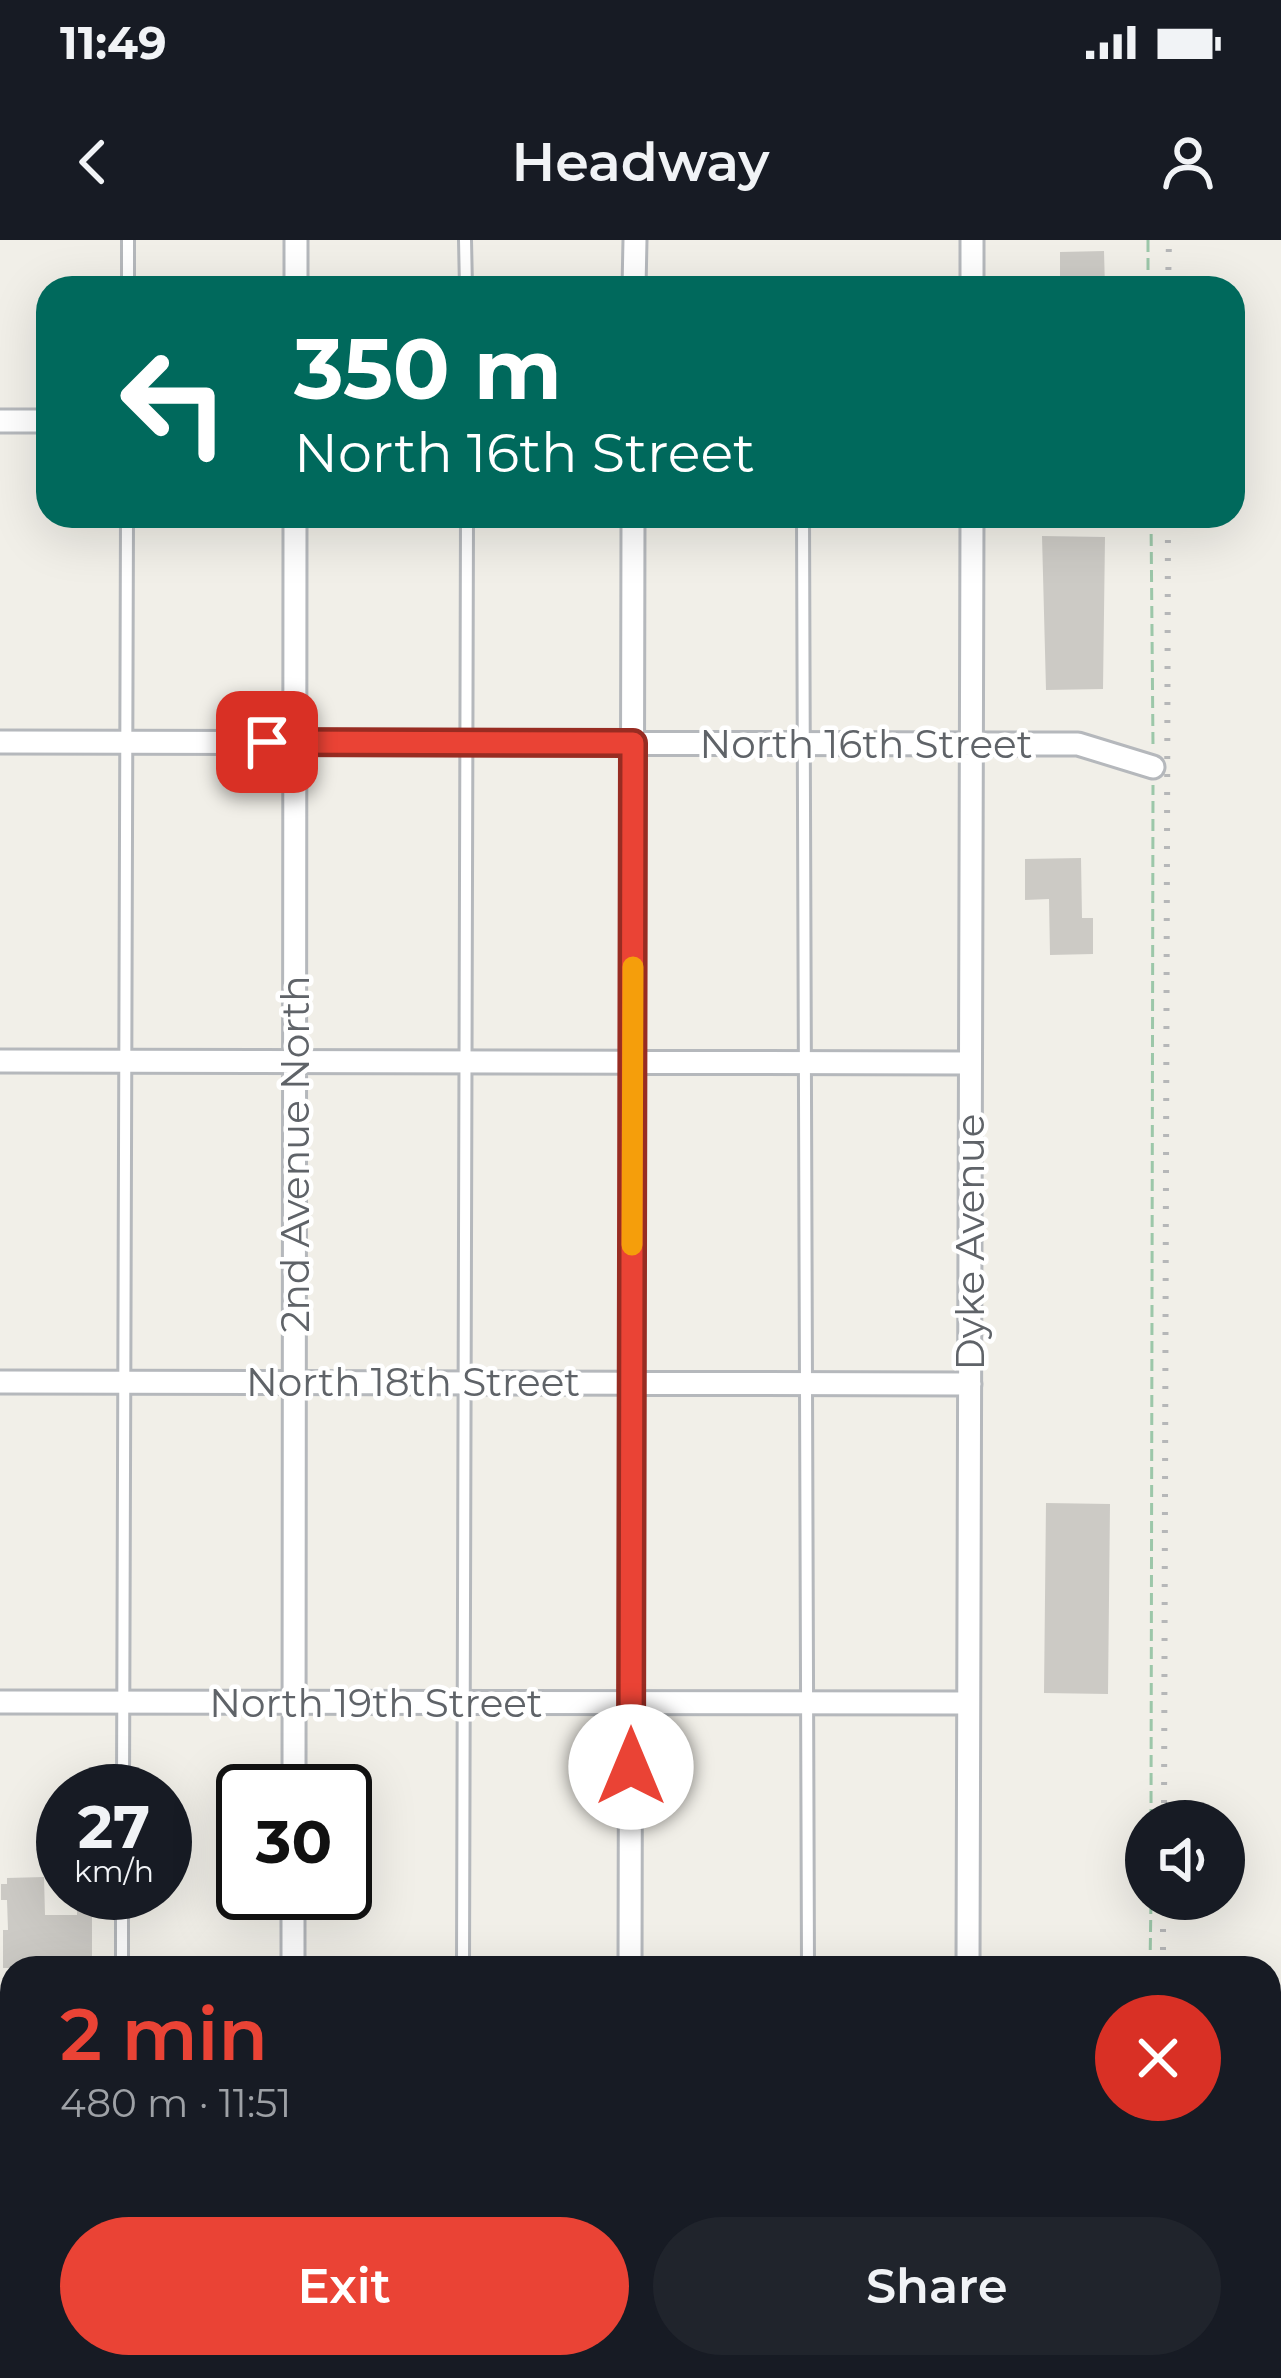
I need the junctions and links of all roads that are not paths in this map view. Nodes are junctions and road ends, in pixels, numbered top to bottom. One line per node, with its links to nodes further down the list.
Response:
1 (128, 240): 6 (lane)
2 (296, 240): 7 (street)
3 (465, 240): 8 (lane)
4 (634, 240): 9 (street)
5 (972, 240): 10 (street)
6 (128, 276)
7 (296, 276)
8 (466, 276)
9 (634, 276)
10 (972, 276)
11 (0, 421): 12 (street)
12 (36, 421)
13 (127, 528): 20 (lane)
14 (295, 528): 21 (street, 2nd Avenue North)
15 (467, 528): 22 (lane)
16 (633, 528): 23 (street)
17 (803, 528): 24 (lane)
18 (972, 528): 25 (street, Dyke Avenue)
19 (0, 742): 20 (street, North 16th Street)
20 (127, 742): 21 (street, North 16th Street); 28 (lane)
21 (295, 742): 22 (street, North 16th Street); 29 (street, 2nd Avenue North)
22 (466, 742): 23 (street, North 16th Street); 30 (lane)
23 (633, 743): 24 (street, North 16th Street); 31 (street)
24 (804, 743): 25 (street, North 16th Street); 32 (lane)
25 (972, 744): 26 (street, North 16th Street); 33 (street, Dyke Avenue)
26 (1153, 767)
27 (0, 1061): 28 (street)
28 (126, 1061): 29 (street); 34 (lane)
29 (295, 1062): 30 (street); 36 (street, 2nd Avenue North)
30 (466, 1063): 31 (street); 37 (lane)
31 (633, 1063): 32 (street); 38 (street)
32 (804, 1063): 33 (street); 39 (lane)
33 (970, 1064): 40 (street, Dyke Avenue)
34 (124, 1381): 35 (street, North 18th Street); 36 (street, North 18th Street); 43 (lane)
35 (0, 1382)
36 (294, 1382): 37 (street, North 18th Street); 44 (street, 2nd Avenue North)
37 (465, 1382): 38 (street, North 18th Street); 41 (lane)
38 (632, 1382): 39 (street, North 18th Street); 45 (street)
39 (804, 1383): 40 (street, North 18th Street); 46 (lane)
40 (970, 1384): 47 (street, Dyke Avenue)
41 (462, 1701): 44 (street, North 19th Street); 45 (street, North 19th Street); 54 (lane)
42 (0, 1702): 43 (street, North 19th Street)
43 (123, 1703): 44 (street, North 19th Street); 48 (lane)
44 (294, 1703): 49 (street, 2nd Avenue North)
45 (632, 1703): 46 (street, North 19th Street); 55 (street)
46 (807, 1703): 47 (street, North 19th Street); 56 (lane)
47 (968, 1703): 57 (street, Dyke Avenue)
48 (123, 1764)
49 (294, 1764)
50 (122, 1920): 52 (lane)
51 (293, 1920): 53 (street)
52 (122, 1956)
53 (293, 1956)
54 (463, 1956)
55 (630, 1956)
56 (808, 1956)
57 (968, 1956)

